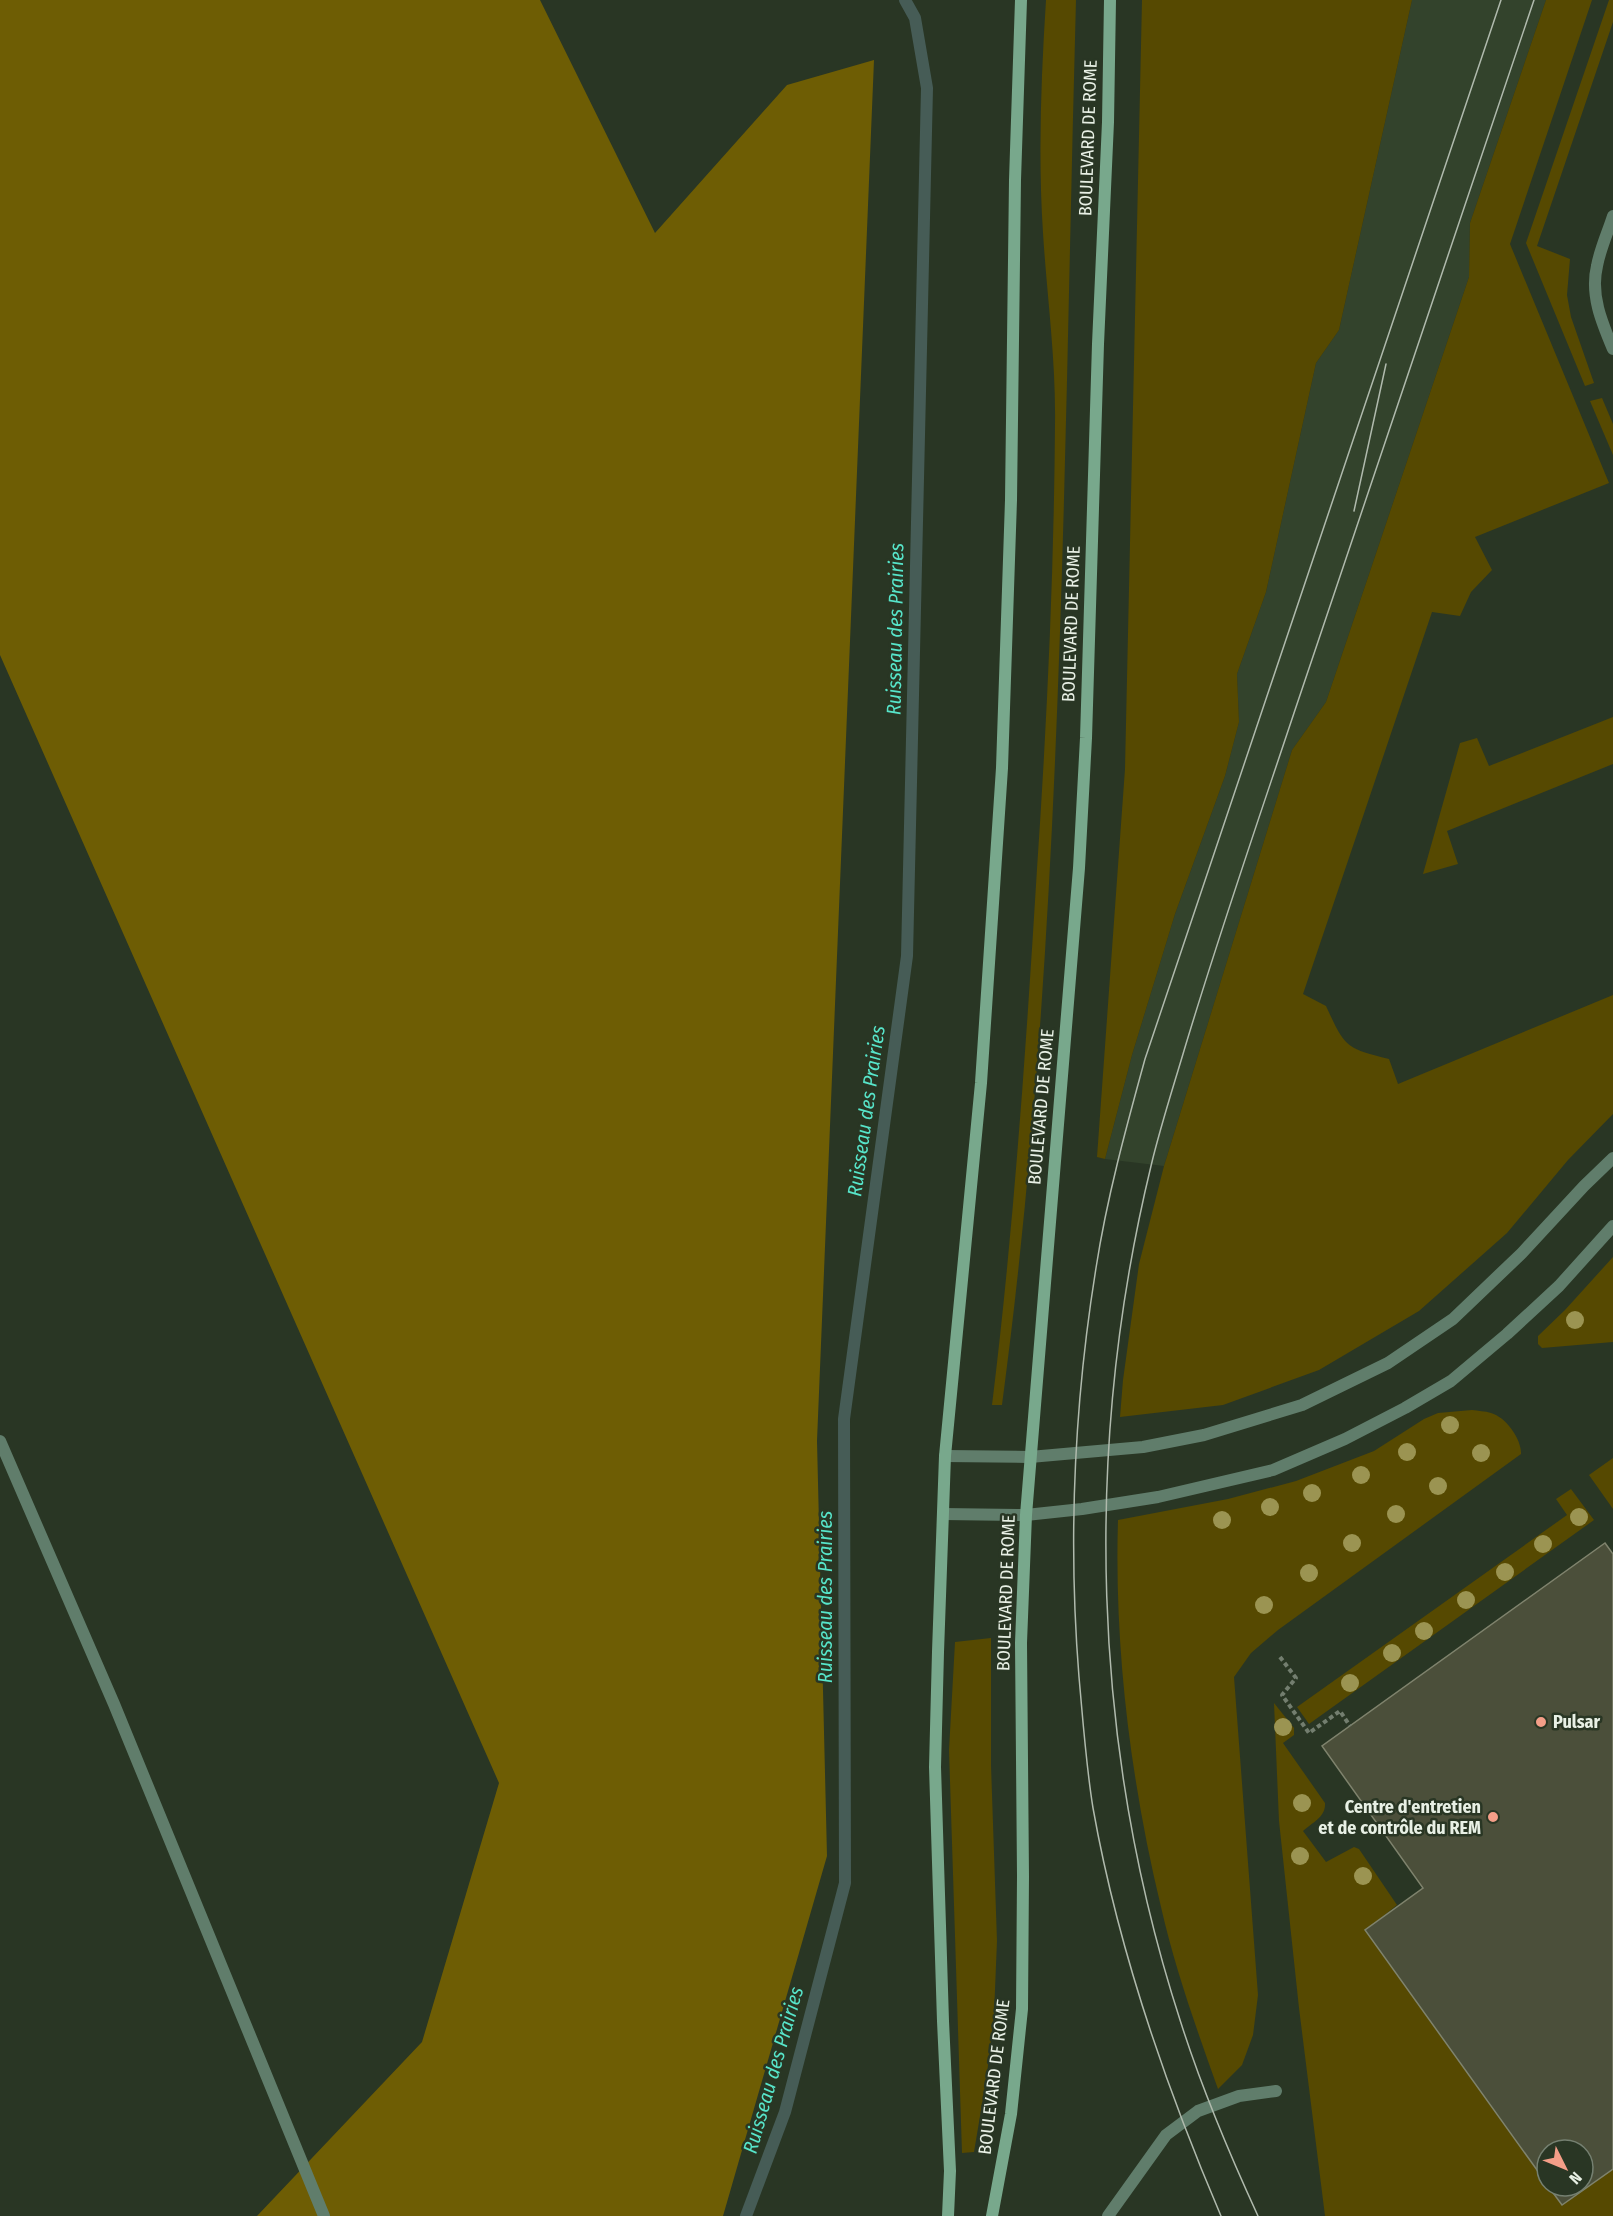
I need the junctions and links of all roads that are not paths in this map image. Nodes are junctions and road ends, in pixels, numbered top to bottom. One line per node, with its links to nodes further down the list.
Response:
1 (1022, 0): 8 (main road, BOULEVARD DE ROME)
2 (1110, 0): 9 (main road, BOULEVARD DE ROME)
3 (1613, 216): 4 (lane)
4 (1613, 349)
5 (1613, 1158): 9 (lane)
6 (1613, 1226): 11 (lane)
7 (0, 1441): 13 (lane)
8 (945, 1456): 9 (lane); 10 (main road, BOULEVARD DE ROME)
9 (1030, 1457): 11 (main road, BOULEVARD DE ROME)
10 (943, 1514): 11 (lane); 14 (main road, BOULEVARD DE ROME)
11 (1026, 1515): 15 (main road, BOULEVARD DE ROME)
12 (1276, 2091): 16 (lane)
13 (324, 2216)
14 (948, 2216)
15 (992, 2216)
16 (1108, 2216)

